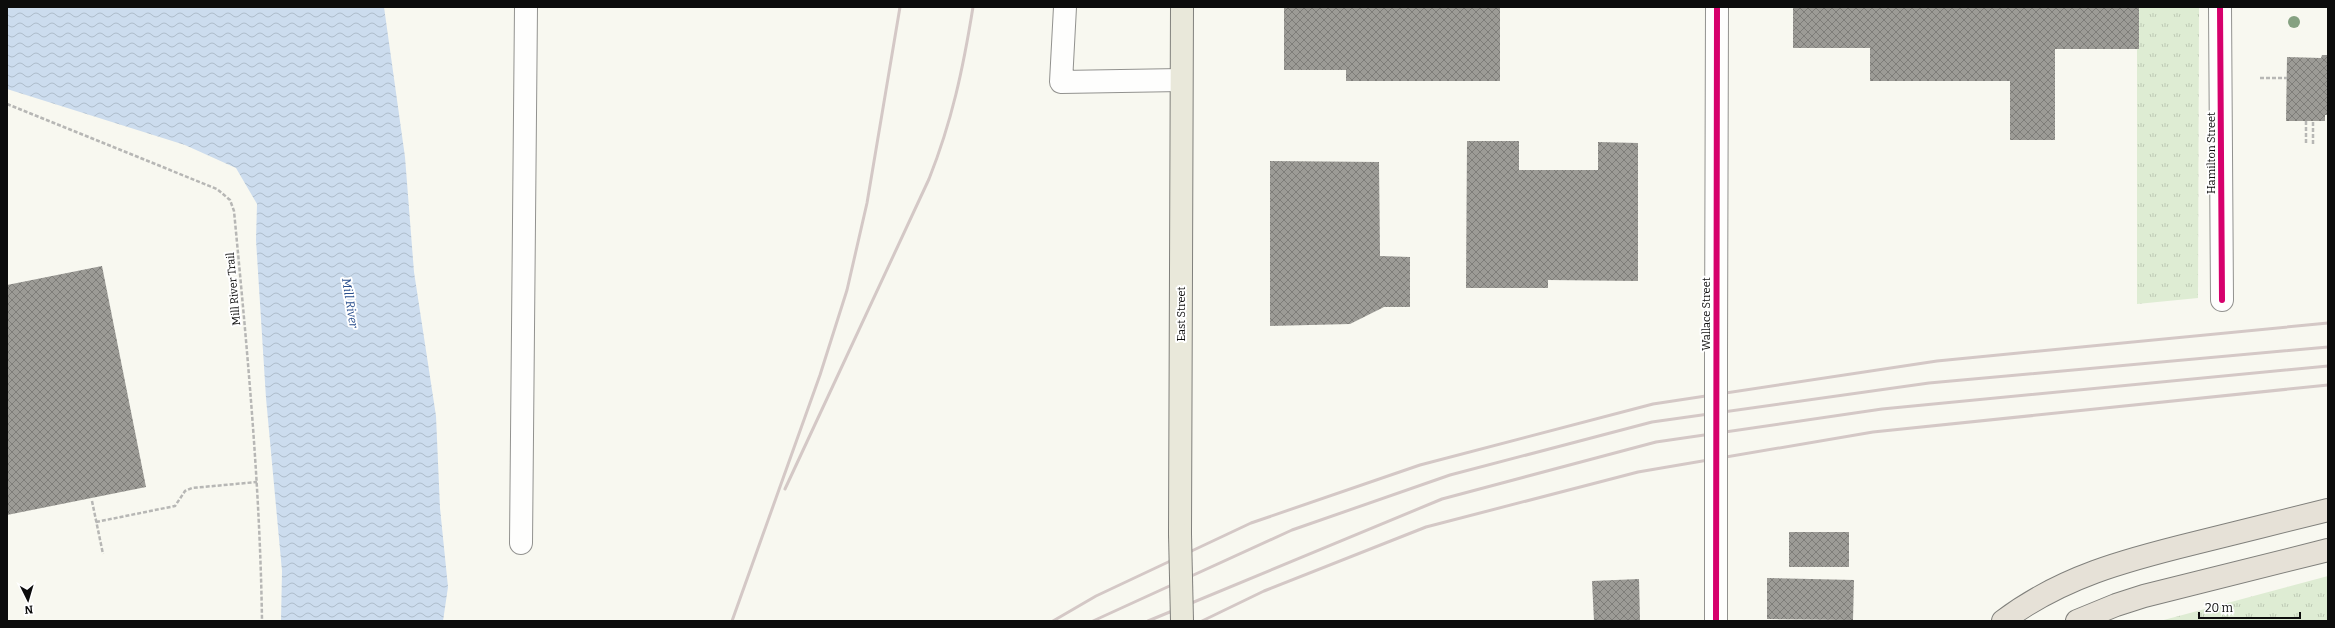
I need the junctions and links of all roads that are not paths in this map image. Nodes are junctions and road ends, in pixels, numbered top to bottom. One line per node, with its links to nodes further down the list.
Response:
1 (526, 7): 9 (street)
2 (1065, 7): 6 (street)
3 (1182, 7): 6 (main road, East Street)
4 (1717, 7): 12 (street, Wallace Street, bridge)
5 (2220, 7): 7 (street, Hamilton Street)
6 (1181, 80): 11 (main road, East Street, bridge)
7 (2222, 300)
8 (2328, 510): 13 (highway)
9 (521, 543)
10 (2328, 550): 14 (highway)
11 (1182, 621)
12 (1716, 621)
13 (2003, 621)
14 (2077, 621)

